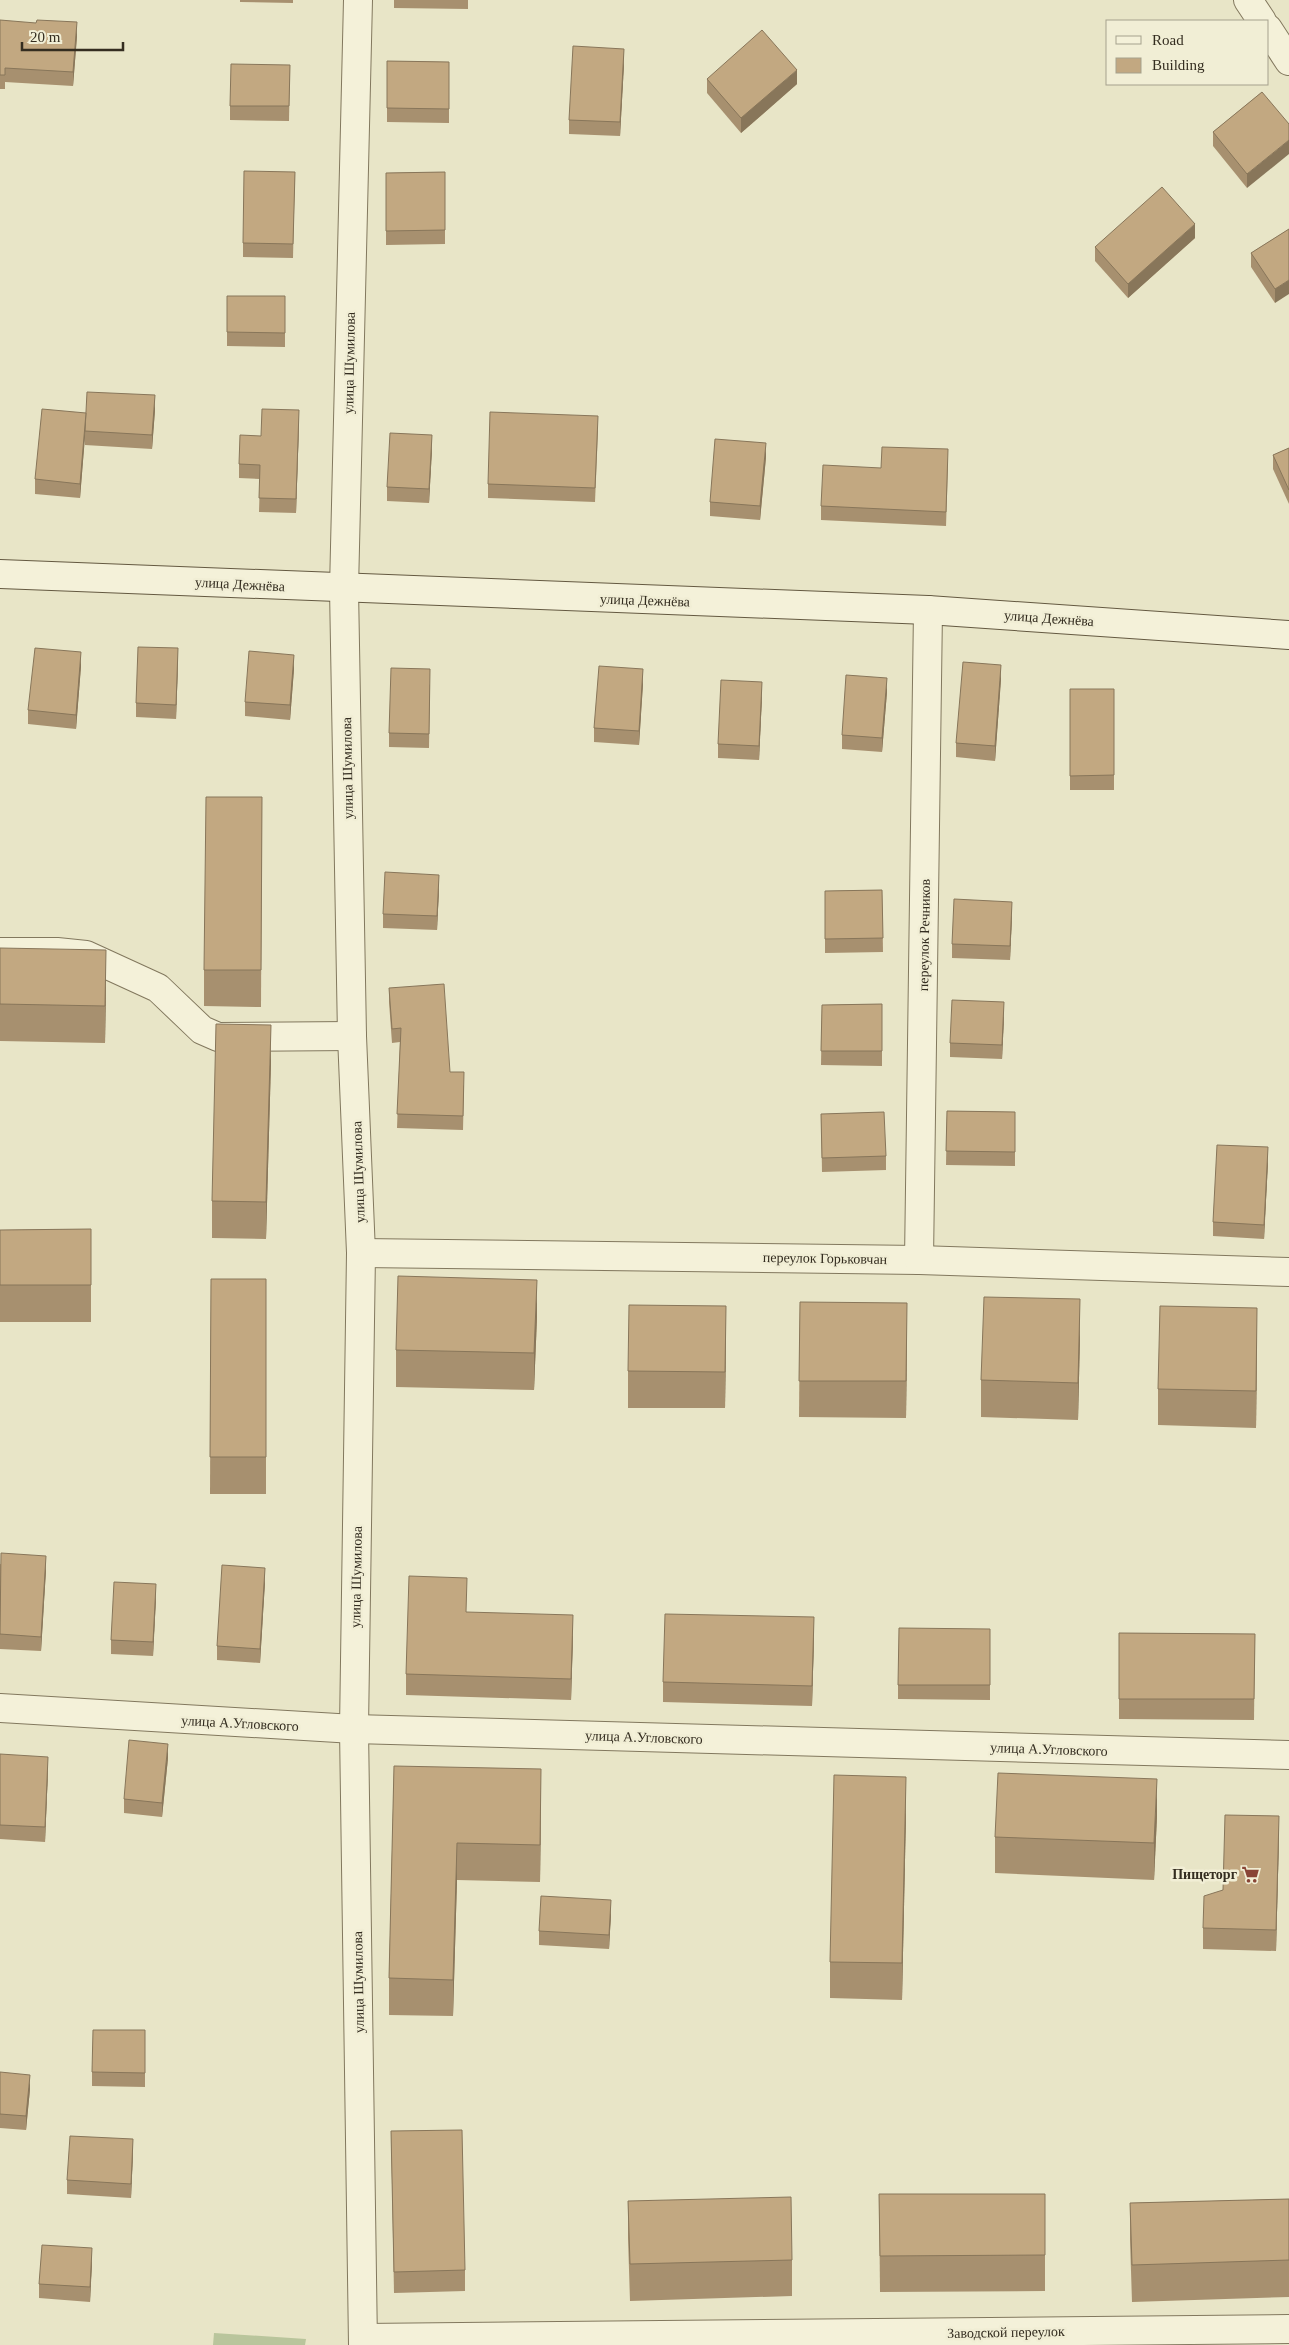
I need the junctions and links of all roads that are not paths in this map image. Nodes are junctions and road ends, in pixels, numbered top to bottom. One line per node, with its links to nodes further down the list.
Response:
1 (358, 0): 7 (street, улица Шумилова)
2 (1248, 0): 3 (street)
3 (1261, 20)
4 (1269, 31): 5 (street)
5 (1289, 61)
6 (0, 574): 7 (street, улица Дежнёва)
7 (344, 589): 8 (street, улица Дежнёва); 11 (street, улица Шумилова)
8 (928, 610): 9 (street, улица Дежнёва); 13 (street, переулок Речников)
9 (1289, 635)
10 (0, 952): 11 (street)
11 (352, 1036): 12 (street, улица Шумилова)
12 (361, 1253): 13 (street, переулок Горьковчан); 16 (street, улица Шумилова)
13 (919, 1260): 14 (street, переулок Горьковчан)
14 (1289, 1272)
15 (0, 1708): 16 (street, улица А.Угловского)
16 (354, 1729): 17 (street, улица А.Угловского); 19 (street, улица Шумилова)
17 (1289, 1755)
18 (1289, 2329): 19 (street, Заводской переулок)
19 (363, 2342)

